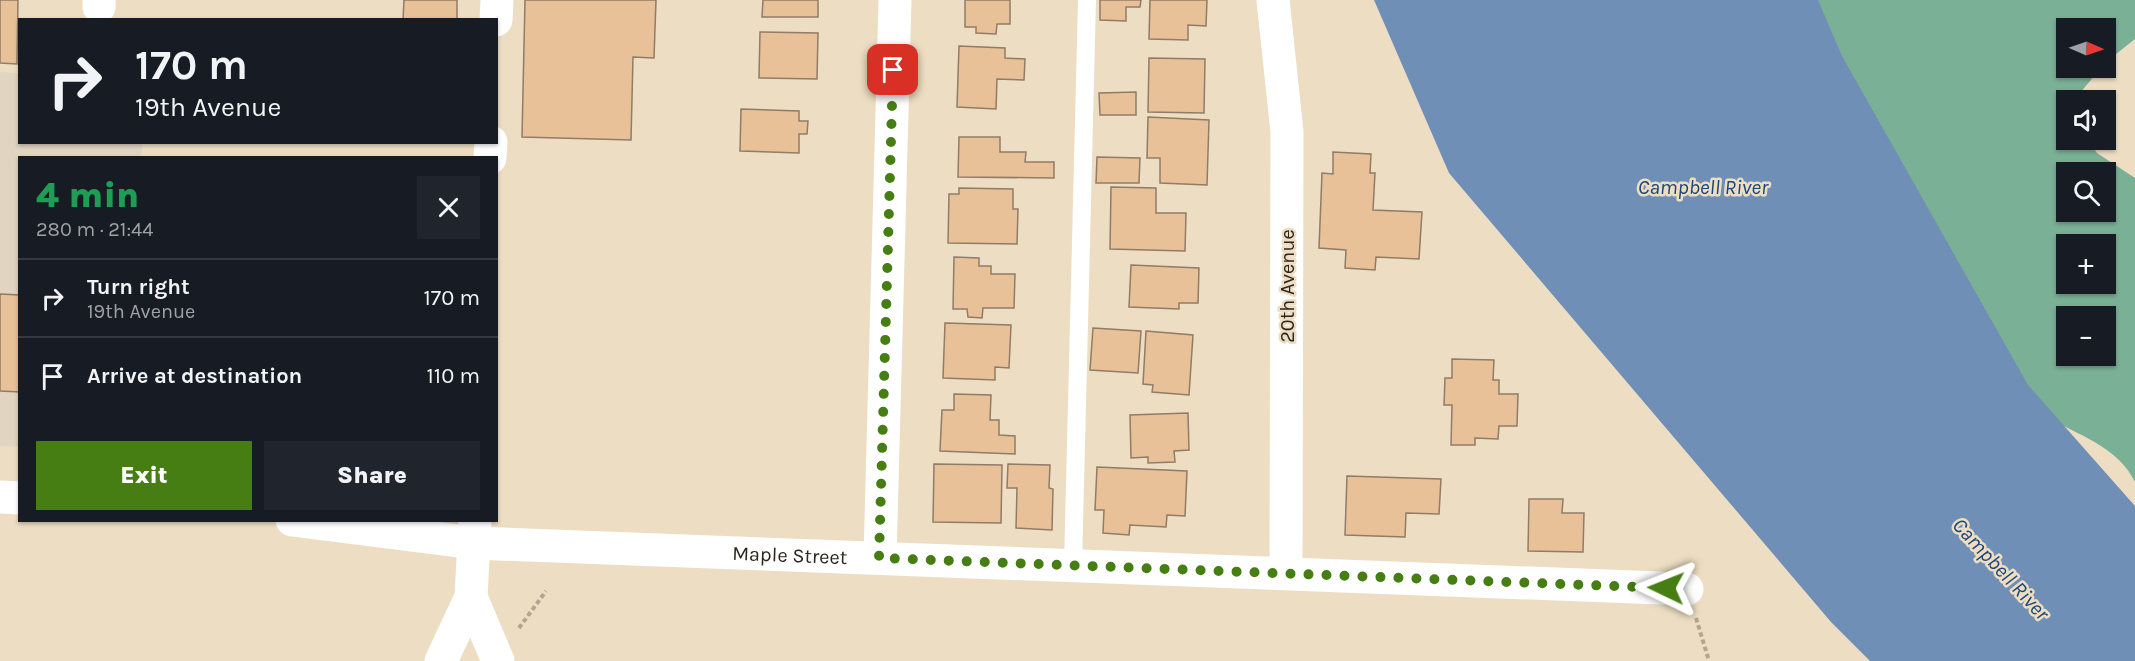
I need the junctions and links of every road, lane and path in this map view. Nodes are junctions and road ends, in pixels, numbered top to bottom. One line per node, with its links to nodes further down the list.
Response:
1 (497, 0): 5 (street)
2 (895, 0): 10 (street)
3 (1087, 0): 11 (lane)
4 (1273, 0): 12 (street, 20th Avenue)
5 (496, 18)
6 (0, 497): 7 (street)
7 (18, 498)
8 (322, 522): 9 (street, Maple Street)
9 (474, 532): 10 (street, Maple Street); 15 (street)
10 (879, 558): 11 (street, Maple Street)
11 (1073, 565): 12 (street, Maple Street)
12 (1286, 573): 13 (street, Maple Street)
13 (1687, 589): 18 (path)
14 (546, 591): 16 (path)
15 (471, 597): 16 (street); 17 (street)
16 (498, 660)
17 (441, 661)
18 (1709, 661)

